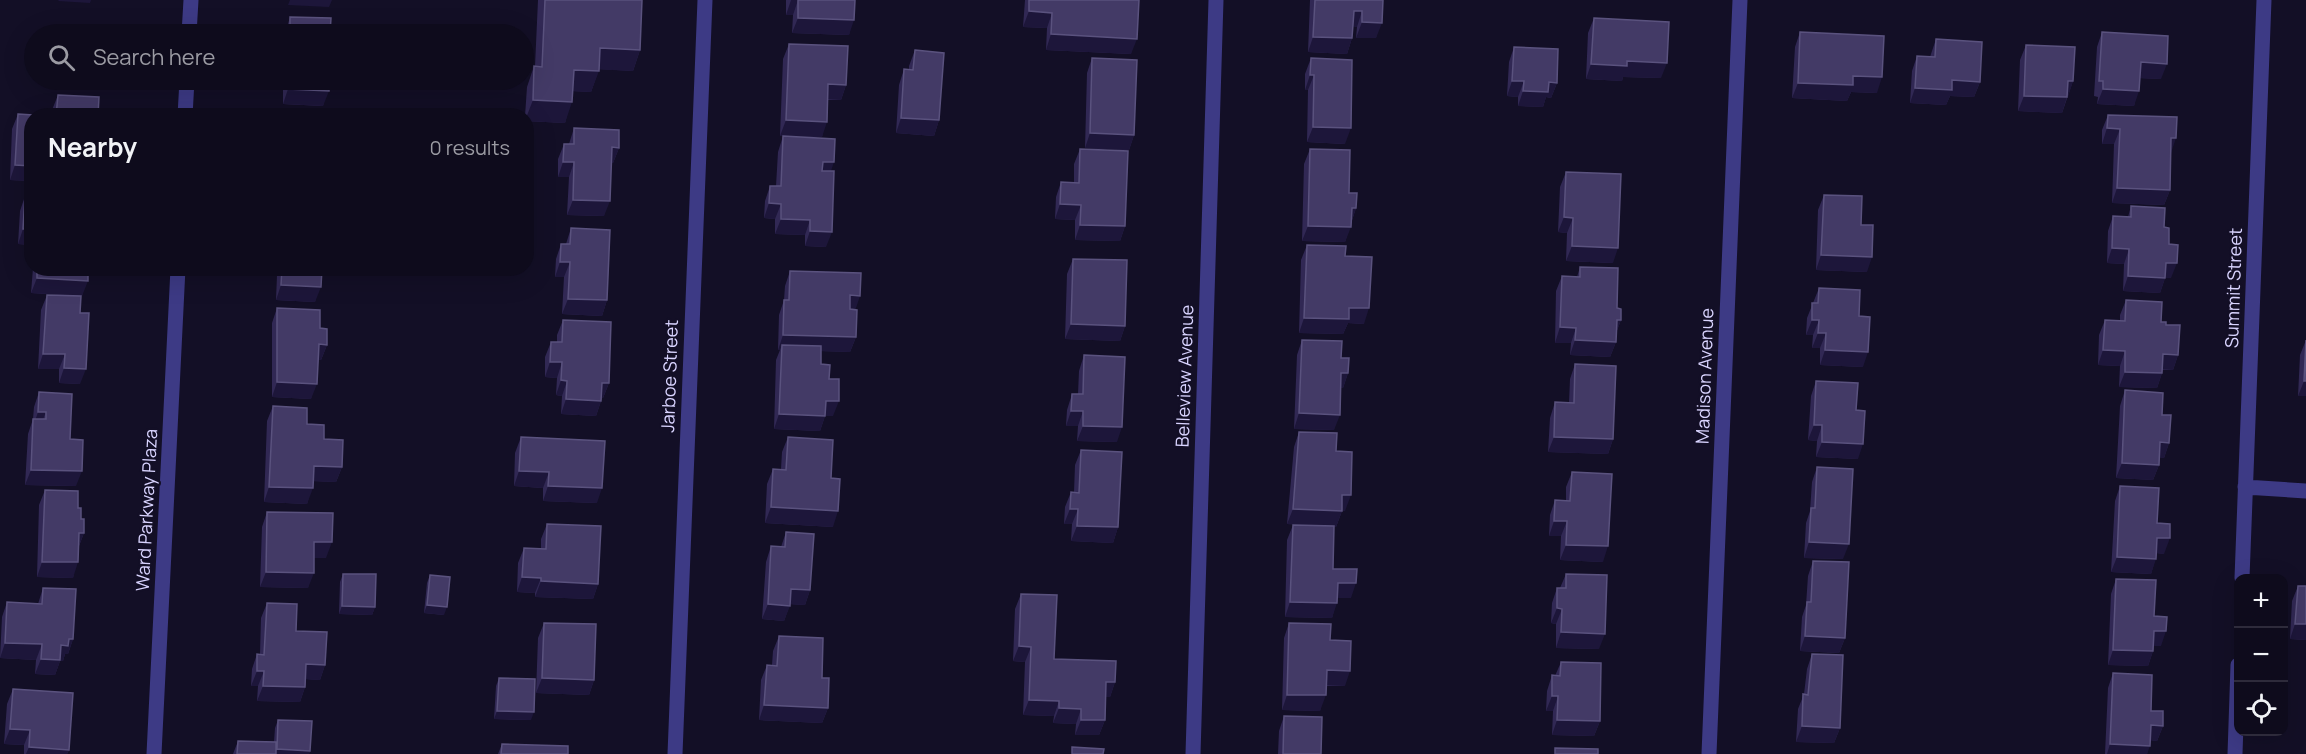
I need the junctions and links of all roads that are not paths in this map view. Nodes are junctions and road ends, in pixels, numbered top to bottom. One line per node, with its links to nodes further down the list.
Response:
1 (191, 0): 6 (street)
2 (705, 0): 15 (street, Jarboe Street)
3 (1216, 0): 16 (street, Belleview Avenue)
4 (1740, 0): 17 (street, Madison Avenue)
5 (2265, 0): 10 (street, Summit Street)
6 (190, 24)
7 (187, 90): 8 (street)
8 (186, 108)
9 (178, 276): 14 (street, Ward Parkway Plaza)
10 (2245, 487): 11 (street); 12 (street, Summit Street)
11 (2306, 490)
12 (2242, 574)
13 (2237, 682): 18 (street)
14 (154, 754)
15 (675, 754)
16 (1193, 754)
17 (1709, 754)
18 (2235, 754)

